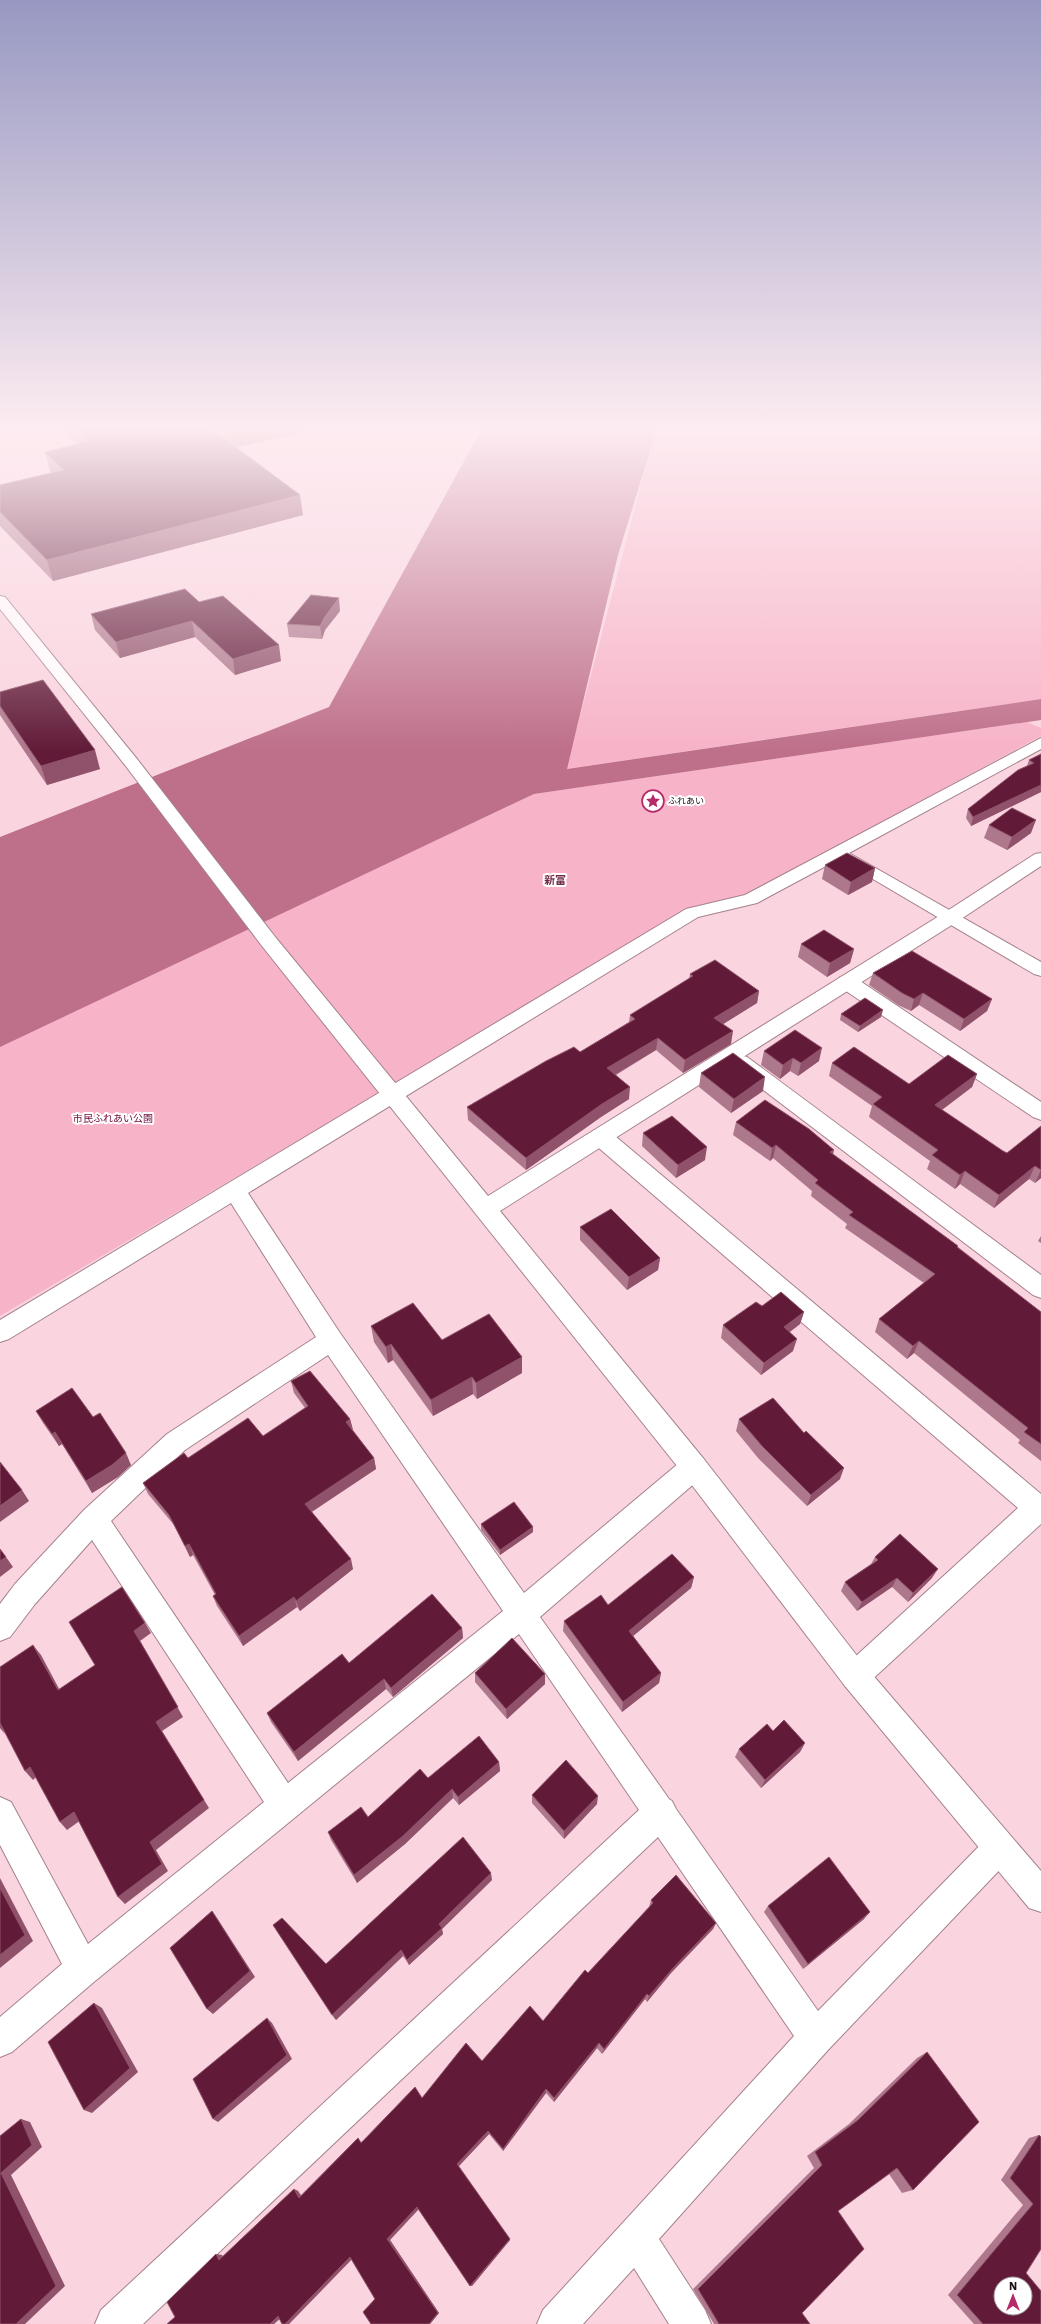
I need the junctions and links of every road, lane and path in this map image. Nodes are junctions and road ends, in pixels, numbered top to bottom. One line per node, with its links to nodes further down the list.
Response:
1 (1, 603): 9 (street)
2 (1041, 743): 3 (street)
3 (837, 853): 5 (street); 9 (street)
4 (1041, 858): 5 (street)
5 (951, 917): 6 (street); 7 (street)
6 (1041, 970)
7 (847, 982): 8 (street); 10 (street)
8 (732, 1055): 11 (street); 14 (street)
9 (393, 1095): 12 (street); 13 (street)
10 (1041, 1112)
11 (601, 1137): 13 (street); 18 (street)
12 (235, 1191): 15 (street); 16 (street)
13 (486, 1209): 17 (street)
14 (1041, 1288)
15 (0, 1332)
16 (331, 1340): 19 (street); 20 (street)
17 (694, 1467): 20 (street); 22 (street)
18 (1039, 1509): 22 (street)
19 (94, 1519): 21 (street); 23 (street)
20 (520, 1615): 23 (street); 24 (street)
21 (0, 1627)
22 (855, 1676): 26 (street)
23 (285, 1805): 28 (street)
24 (661, 1812): 29 (street); 32 (street)
25 (0, 1813): 28 (street)
26 (998, 1848): 27 (street); 29 (street)
27 (1041, 1896)
28 (82, 1969): 30 (street)
29 (816, 2038): 31 (street)
30 (0, 2040)
31 (636, 2236): 33 (street); 34 (street)
32 (115, 2324)
33 (556, 2324)
34 (691, 2324)

